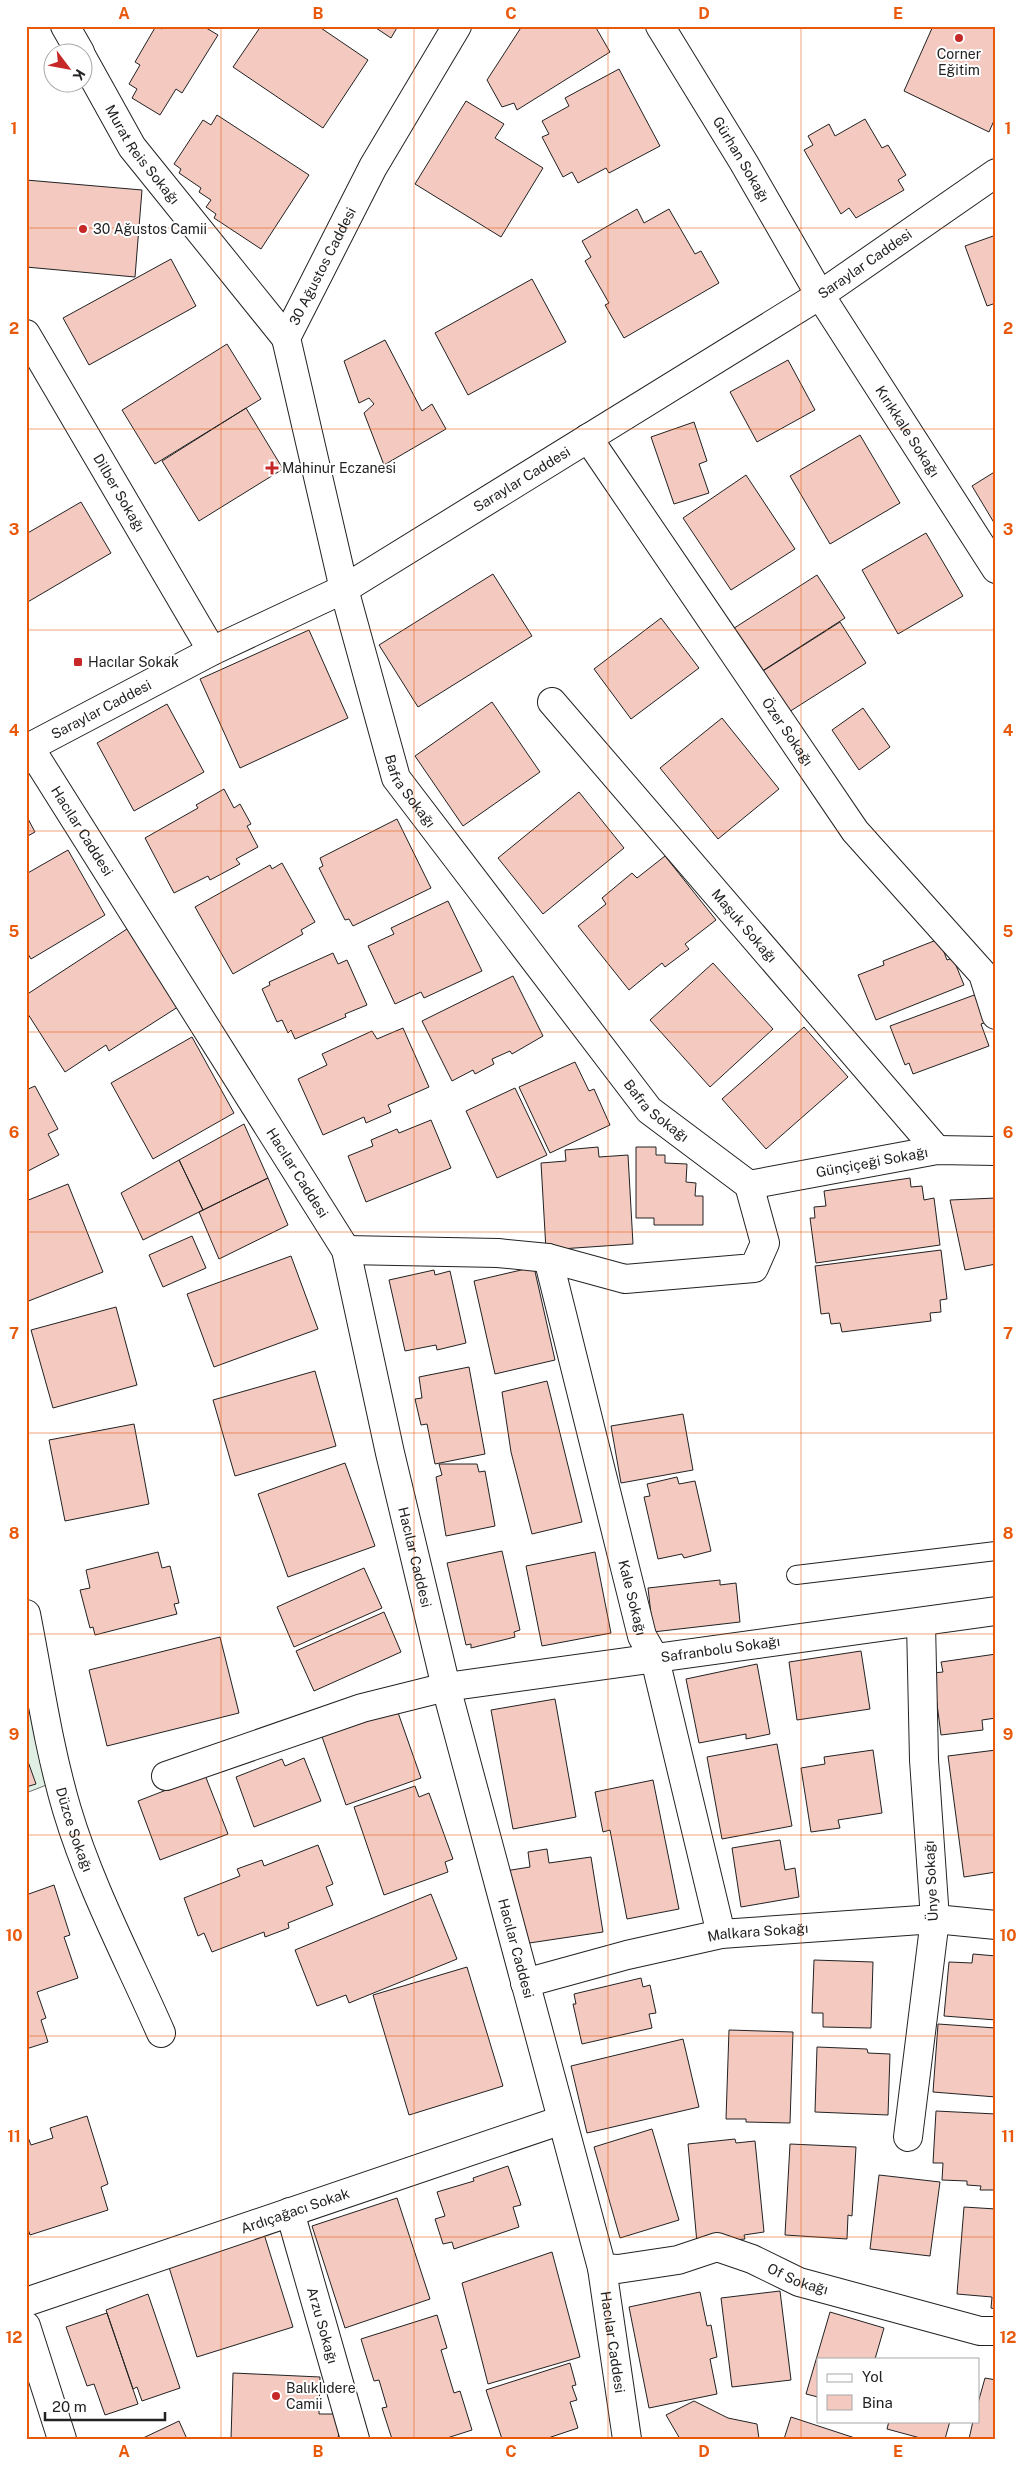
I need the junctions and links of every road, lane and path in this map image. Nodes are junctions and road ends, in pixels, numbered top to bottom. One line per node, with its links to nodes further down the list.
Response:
1 (66, 26): 4 (street)
2 (457, 26): 9 (street, 30 Ağustos Caddesi)
3 (660, 26): 7 (street, Gürhan Sokağı)
4 (75, 42)
5 (92, 75): 9 (street, Murat Reis Sokağı)
6 (996, 173): 7 (street, Saraylar Caddesi)
7 (820, 295): 10 (street, Saraylar Caddesi); 11 (street, Kırıkkale Sokağı)
8 (26, 334): 13 (street, Dilber Sokağı)
9 (286, 338): 12 (street, 30 Ağustos Caddesi)
10 (588, 438): 12 (street, Saraylar Caddesi); 16 (street, Özer Sokağı)
11 (996, 569)
12 (344, 589): 13 (street, Saraylar Caddesi); 19 (street, Bafra Sokağı)
13 (212, 651): 15 (street, Saraylar Caddesi)
14 (552, 702): 17 (street, Maşuk Sokağı)
15 (28, 749): 20 (street, Hacılar Caddesi)
16 (996, 1015)
17 (937, 1150): 18 (street, Günçiçeği Sokağı); 19 (street, Günçiçeği Sokağı)
18 (996, 1151)
19 (749, 1185): 21 (street)
20 (346, 1250): 21 (street); 28 (street, Hacılar Caddesi)
21 (548, 1258): 27 (street, Kale Sokağı)
22 (996, 1551): 23 (lane)
23 (796, 1575)
24 (996, 1611): 26 (street, Safranbolu Sokağı)
25 (26, 1614): 34 (street, Düzce Sokağı)
26 (920, 1623): 27 (street, Safranbolu Sokağı); 30 (street, Ünye Sokağı)
27 (655, 1659): 28 (street, Safranbolu Sokağı); 32 (street, Kale Sokağı)
28 (446, 1687): 29 (street, Safranbolu Sokağı); 33 (street, Hacılar Caddesi)
29 (166, 1776)
30 (935, 1919): 31 (street, Malkara Sokağı); 32 (street, Malkara Sokağı); 36 (street, Ünye Sokağı)
31 (996, 1926)
32 (721, 1934): 33 (street, Malkara Sokağı)
33 (525, 1982): 35 (street, Hacılar Caddesi)
34 (161, 2034)
35 (562, 2120): 37 (street, Ardıçağacı Sokak); 38 (street, Hacılar Caddesi)
36 (908, 2137)
37 (290, 2212): 39 (street, Ardıçağacı Sokak); 43 (street, Arzu Sokağı)
38 (602, 2268): 41 (street, Of Sokağı); 44 (street, Hacılar Caddesi)
39 (26, 2302)
40 (26, 2326): 42 (street)
41 (996, 2332)
42 (62, 2439)
43 (355, 2439)
44 (627, 2439)

